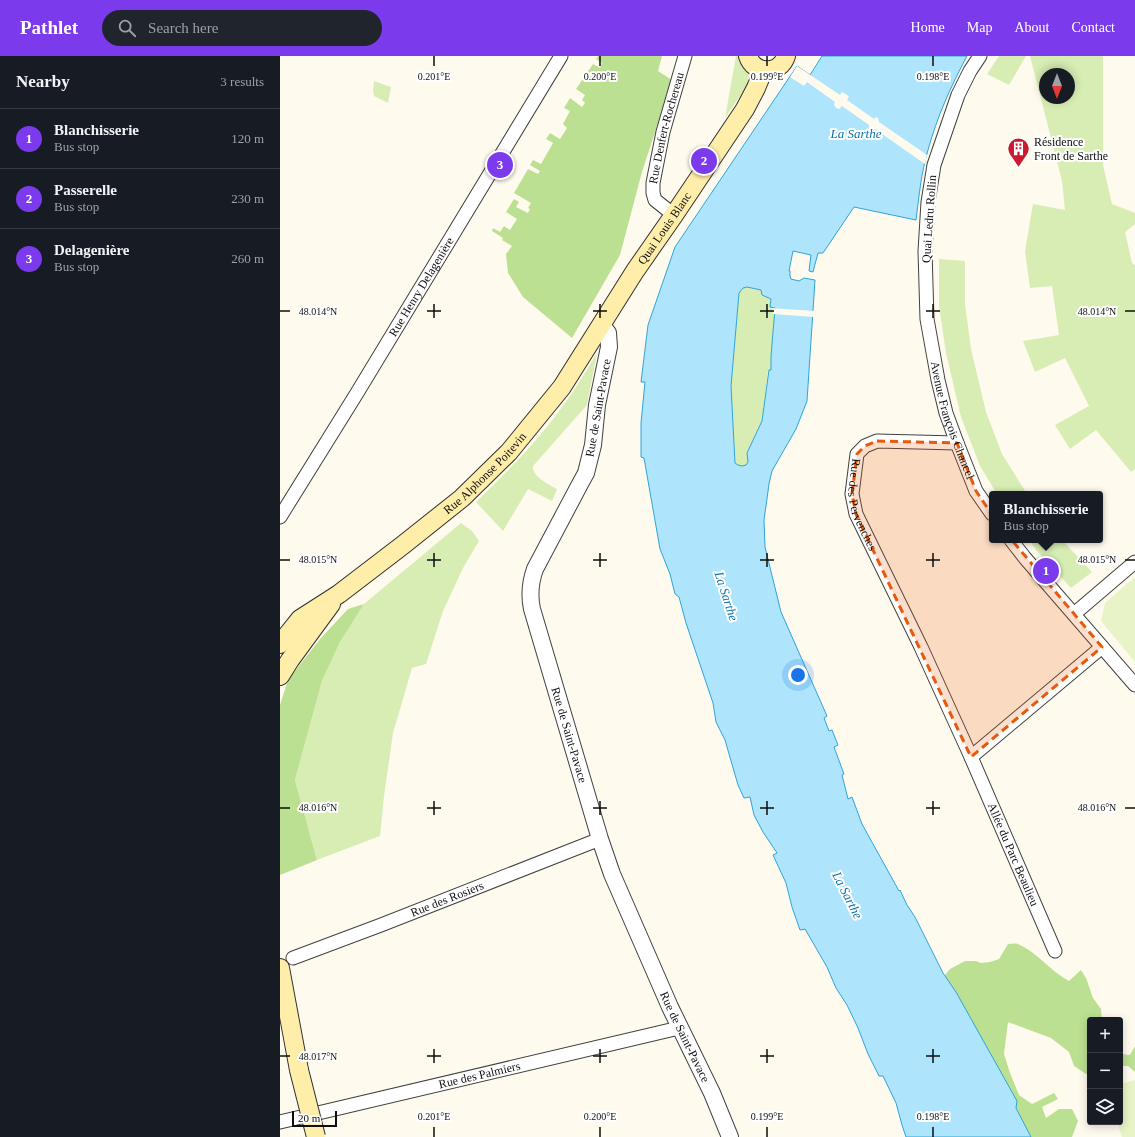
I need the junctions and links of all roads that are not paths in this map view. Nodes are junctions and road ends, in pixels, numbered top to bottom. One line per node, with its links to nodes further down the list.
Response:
1 (560, 56): 12 (street, Rue Henry Delagenière)
2 (685, 56): 7 (street, Rue Denfert-Rochereau)
3 (748, 56): 6 (main road)
4 (786, 56): 6 (main road)
5 (980, 56): 8 (street, Quai Ledru Rollin)
6 (763, 71): 7 (main road, Quai Louis Blanc)
7 (674, 215): 9 (main road, Quai Louis Blanc)
8 (927, 319): 10 (street, Avenue François Chancel)
9 (602, 325): 15 (main road, Rue Alphonse Poitevin); 23 (street, Rue de Saint-Pavace)
10 (957, 443): 11 (street, Avenue François Chancel); 19 (street, Rue des Pervenches)
11 (989, 510)
12 (280, 517)
13 (1013, 543): 16 (street)
14 (1135, 562): 16 (street)
15 (339, 594): 17 (main road, Rue Alphonse Poitevin); 20 (main road, Rue Alphonse Poitevin)
16 (1074, 614): 18 (street)
17 (280, 644)
18 (1102, 647): 21 (street); 22 (street)
19 (921, 648): 22 (street, Allée du Parc Beaulieu)
20 (280, 676)
21 (1135, 685)
22 (971, 757): 24 (street, Allée du Parc Beaulieu)
23 (600, 839): 25 (street, Rue des Rosiers); 26 (street, Rue de Saint-Pavace)
24 (1055, 951)
25 (287, 963): 28 (main road)
26 (679, 1028): 29 (street, Rue des Palmiers); 32 (street, Rue de Saint-Pavace)
27 (280, 1037): 28 (main road)
28 (294, 1071): 30 (main road); 31 (main road, bridge)
29 (280, 1122)
30 (304, 1137)
31 (316, 1137)
32 (730, 1137)

